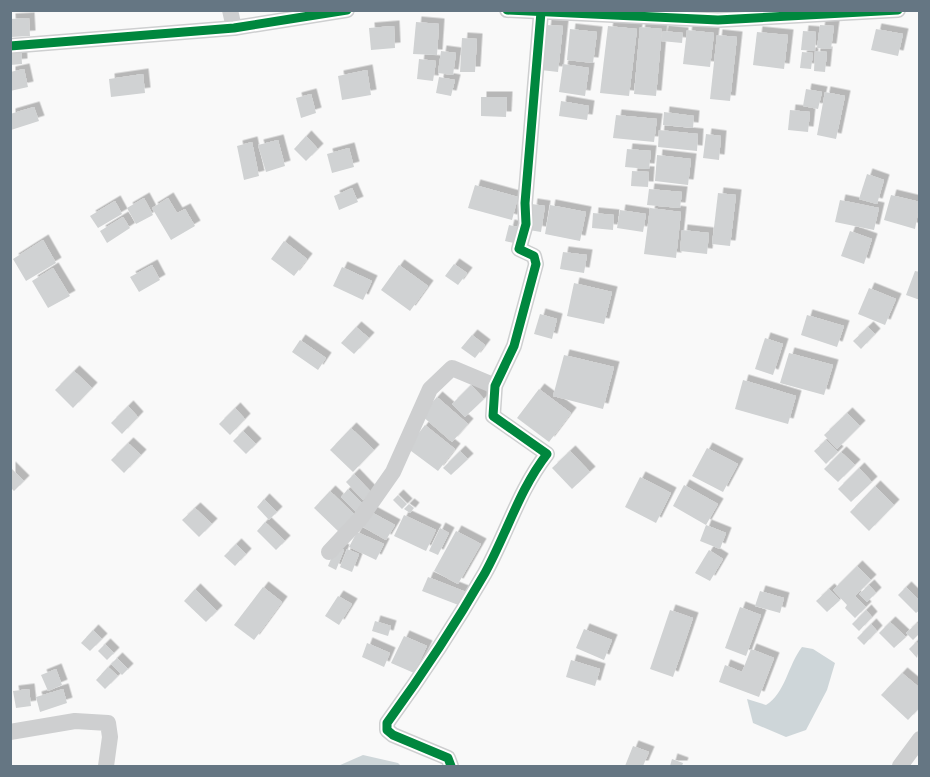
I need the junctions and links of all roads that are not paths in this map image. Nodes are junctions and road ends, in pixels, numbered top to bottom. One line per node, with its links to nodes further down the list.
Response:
1 (230, 10): 6 (street)
2 (347, 10): 6 (street)
3 (507, 10): 5 (street)
4 (898, 10): 5 (street)
5 (541, 12): 8 (street)
6 (234, 28): 7 (street)
7 (10, 46)
8 (495, 386): 9 (street); 13 (street)
9 (329, 552)
10 (10, 732): 12 (street)
11 (920, 739): 14 (street)
12 (106, 766)
13 (450, 766)
14 (900, 766)

